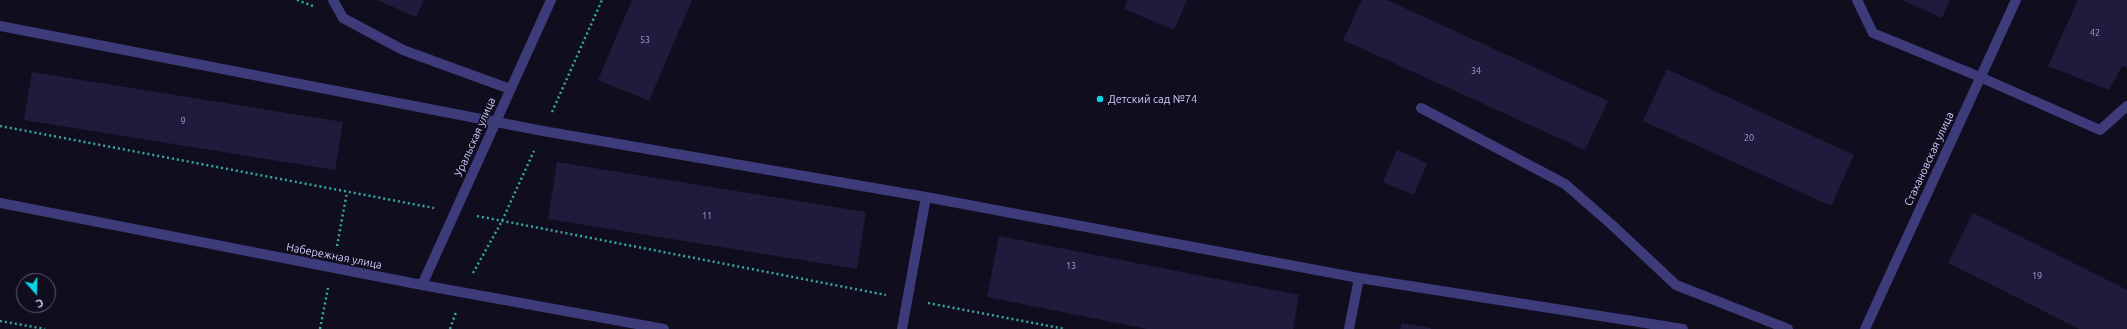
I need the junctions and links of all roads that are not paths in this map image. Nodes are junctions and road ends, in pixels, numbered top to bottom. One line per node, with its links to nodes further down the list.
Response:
1 (333, 0): 7 (street)
2 (551, 0): 7 (street, Уральская улица)
3 (1856, 0): 6 (street)
4 (2016, 0): 6 (street, Стахановская улица)
5 (0, 26): 10 (street)
6 (1980, 77): 8 (street); 20 (street, Стахановская улица)
7 (510, 89): 10 (street, Уральская улица)
8 (2127, 106)
9 (1421, 108): 19 (street)
10 (495, 121): 11 (street); 14 (street, Уральская улица)
11 (926, 197): 13 (street); 16 (street)
12 (0, 203): 14 (street, Набережная улица)
13 (1359, 278): 17 (street); 18 (street)
14 (422, 285): 15 (street, Набережная улица)
15 (664, 329)
16 (902, 329)
17 (1350, 329)
18 (1683, 329)
19 (1788, 329)
20 (1865, 329)

